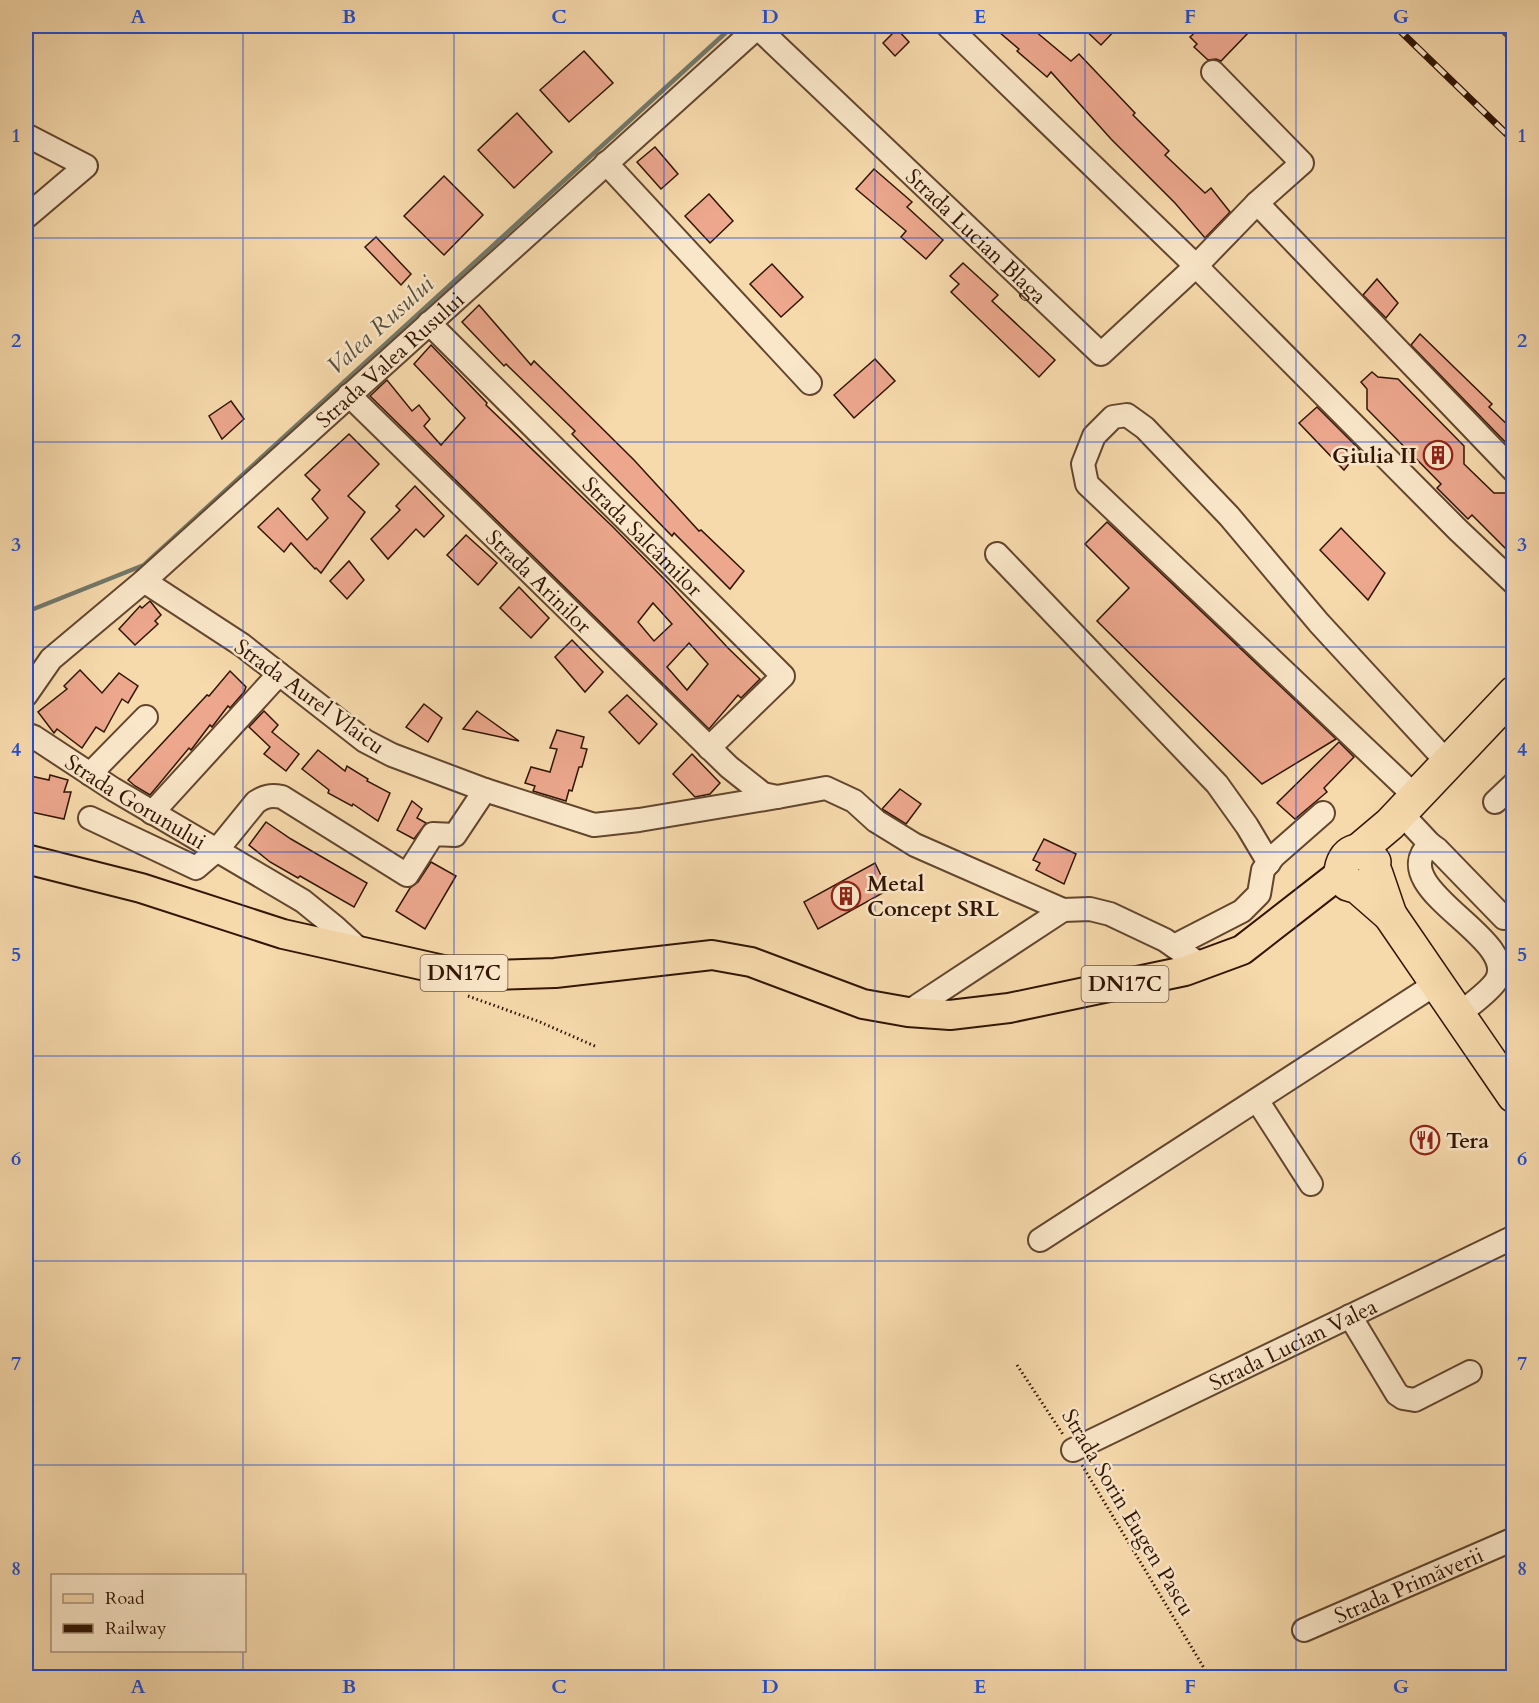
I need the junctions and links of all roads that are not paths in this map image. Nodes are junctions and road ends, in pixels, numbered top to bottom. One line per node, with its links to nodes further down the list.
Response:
1 (758, 26): 5 (street, Strada Valea Rusului); 8 (street, Strada Lucian Blaga)
2 (948, 26): 8 (street)
3 (1213, 72): 6 (street, Strada Lucian Blaga)
4 (26, 135): 7 (street)
5 (606, 163): 9 (street, Strada Valea Rusului); 10 (street)
6 (1257, 204): 8 (street, Strada Lucian Blaga); 12 (street)
7 (26, 217)
8 (1196, 266): 15 (street)
9 (429, 323): 11 (street, Strada Valea Rusului); 21 (street, Strada Salcâmilor)
10 (810, 383)
11 (349, 395): 14 (street, Strada Valea Rusului); 21 (street, Strada Arinilor)
12 (1514, 471)
13 (997, 554): 35 (street)
14 (144, 581): 16 (street, Strada Aurel Vlaicu); 18 (street, Strada Valea Rusului)
15 (1514, 583)
16 (279, 674): 25 (street, Strada Aurel Vlaicu); 29 (street)
17 (1514, 693): 22 (highway, DN17C)
18 (26, 695)
19 (146, 717): 23 (street)
20 (26, 734): 23 (street, Strada Gorunului)
21 (709, 748): 26 (street, Strada Arinilor)
22 (1448, 763): 28 (highway, DN17C); 28 (street)
23 (90, 774): 29 (street, Strada Gorunului)
24 (1514, 784): 27 (street)
25 (485, 790): 26 (street, Strada Aurel Vlaicu); 33 (street, Strada Gorunului)
26 (777, 797): 37 (street, Strada Aurel Vlaicu)
27 (1495, 802)
28 (1402, 811): 32 (street); 36 (highway, DN17C)
29 (152, 813): 33 (street, Strada Gorunului)
30 (1323, 813): 35 (street)
31 (90, 818): 33 (street)
32 (1430, 844): 38 (street); 44 (street)
33 (217, 850): 40 (street, Strada Gorunului)
34 (26, 859): 40 (main road, DN17C)
35 (1269, 863): 39 (street)
36 (1353, 874): 41 (main road, DN17C); 42 (highway)
37 (1063, 910): 39 (street); 43 (street)
38 (1504, 918)
39 (1174, 946): 41 (street)
40 (362, 952): 43 (main road, DN17C)
41 (1201, 965): 43 (main road, DN17C)
42 (1437, 983): 44 (highway); 46 (street)
43 (908, 1012)
44 (1458, 1015): 45 (highway)
45 (1514, 1096)
46 (1257, 1100): 47 (street); 49 (street)
47 (1311, 1184)
48 (1514, 1237): 50 (street, Strada Lucian Valea)
49 (1040, 1240)
50 (1350, 1316): 51 (street); 52 (street, Strada Lucian Valea)
51 (1470, 1372)
52 (1073, 1450)
53 (1514, 1539): 54 (street, Strada Primăverii)
54 (1304, 1630)

